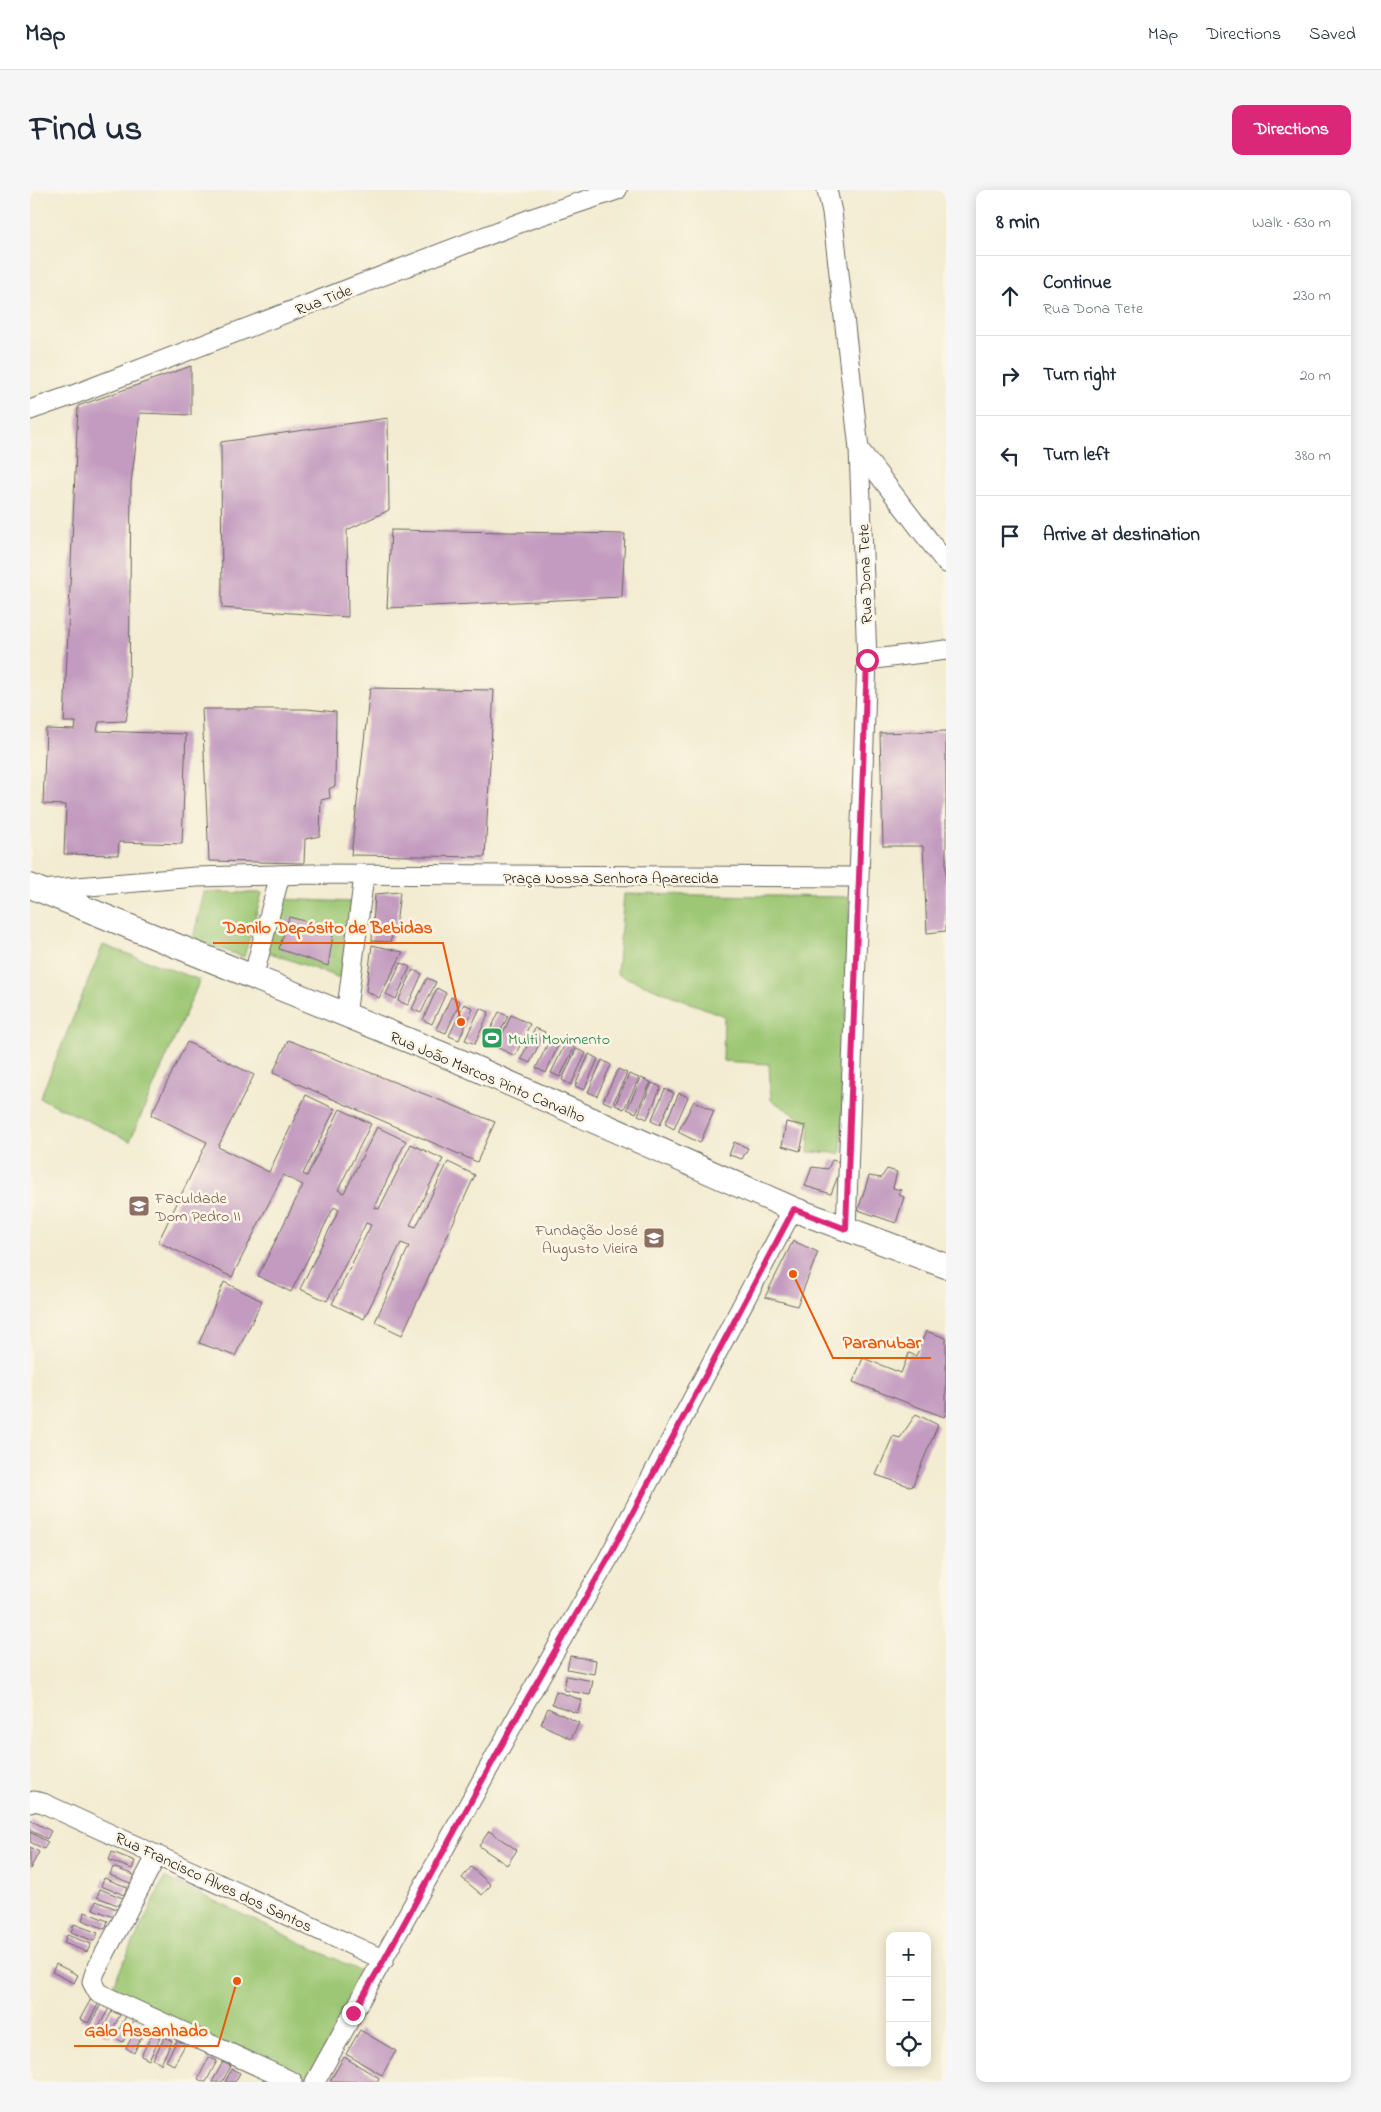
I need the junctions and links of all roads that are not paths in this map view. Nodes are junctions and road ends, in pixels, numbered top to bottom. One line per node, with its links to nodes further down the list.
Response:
1 (615, 190): 3 (street, Rua Tide)
2 (826, 190): 4 (street, Rua Dona Tete)
3 (30, 410)
4 (859, 449): 5 (street); 7 (street, Rua Dona Tete)
5 (946, 563)
6 (946, 650): 7 (street)
7 (867, 660): 10 (street, Rua Dona Tete)
8 (280, 876): 9 (street, Praça Nossa Senhora Aparecida); 11 (street, Praça Nossa Senhora Aparecida); 12 (street)
9 (364, 876): 10 (street, Praça Nossa Senhora Aparecida); 13 (street)
10 (858, 877): 15 (street, Rua Dona Tete)
11 (35, 888): 12 (main road, Rua João Marcos Pinto Carvalho)
12 (253, 978): 13 (main road, Rua João Marcos Pinto Carvalho)
13 (346, 1016): 14 (main road, Rua João Marcos Pinto Carvalho)
14 (794, 1209): 15 (main road, Rua João Marcos Pinto Carvalho); 19 (street)
15 (846, 1229): 16 (main road, Rua João Marcos Pinto Carvalho)
16 (946, 1266)
17 (37, 1803): 18 (street, Rua Francisco Alves dos Santos)
18 (157, 1855): 19 (street, Rua Francisco Alves dos Santos); 20 (street)
19 (384, 1960): 21 (street)
20 (293, 2082)
21 (315, 2082)

